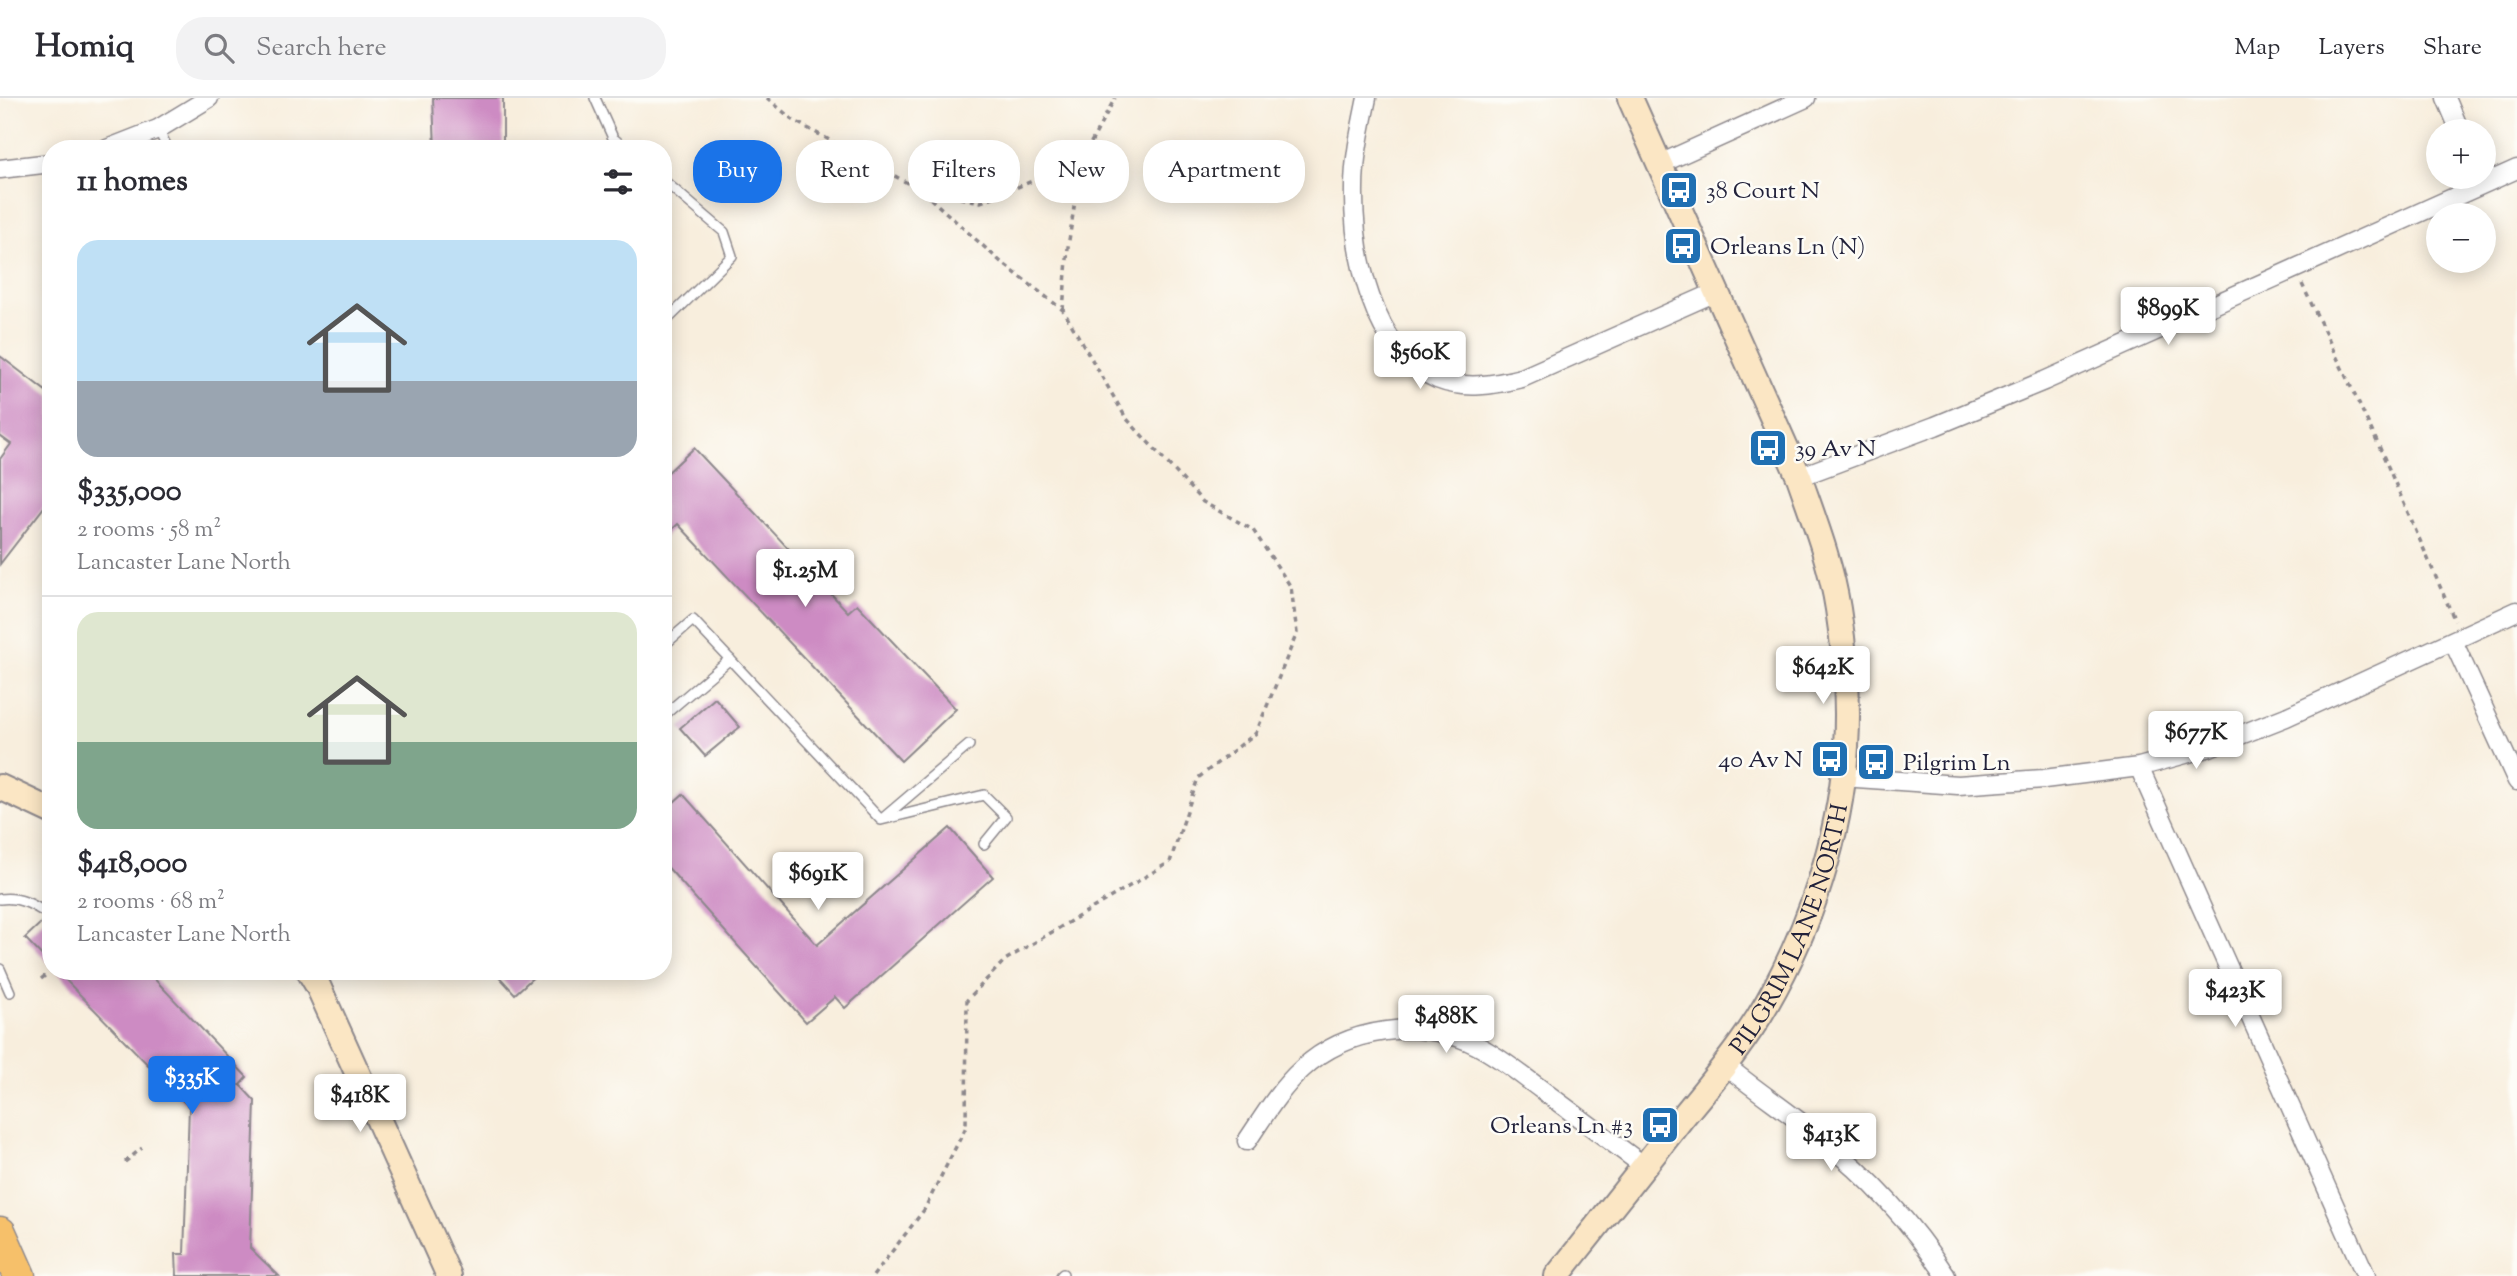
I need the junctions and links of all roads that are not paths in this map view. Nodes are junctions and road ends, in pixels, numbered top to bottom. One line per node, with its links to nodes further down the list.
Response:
1 (209, 98): 8 (street)
2 (595, 98): 11 (lane)
3 (1367, 98): 19 (street)
4 (1630, 98): 13 (street, PILGRIM LANE NORTH)
5 (1806, 98): 13 (street)
6 (2446, 98): 7 (street)
7 (2455, 119)
8 (158, 129): 9 (street); 10 (lane)
9 (130, 140)
10 (164, 140)
11 (615, 140)
12 (42, 164): 14 (street)
13 (1660, 164): 19 (street, PILGRIM LANE NORTH)
14 (0, 169)
15 (2517, 169): 16 (street)
16 (2496, 176)
17 (672, 188): 20 (lane)
18 (2463, 189): 21 (street)
19 (1716, 292): 21 (street, PILGRIM LANE NORTH)
20 (672, 315)
21 (1798, 477): 29 (street, PILGRIM LANE NORTH)
22 (2517, 611): 24 (street)
23 (672, 638): 25 (lane)
24 (2453, 641): 28 (street); 30 (street)
25 (730, 659): 26 (lane); 33 (lane)
26 (672, 708)
27 (969, 745): 33 (lane)
28 (2139, 767): 29 (street); 48 (street)
29 (1842, 777): 40 (street, PILGRIM LANE NORTH)
30 (2517, 781)
31 (0, 788): 32 (street)
32 (42, 807)
33 (881, 820): 34 (lane)
34 (984, 844)
35 (0, 899): 36 (lane)
36 (42, 911)
37 (0, 968): 39 (lane)
38 (314, 980): 45 (street)
39 (10, 992)
40 (1725, 1065): 42 (street, PILGRIM LANE NORTH); 47 (street)
41 (1247, 1141): 42 (street)
42 (1644, 1166): 46 (street, PILGRIM LANE NORTH)
43 (0, 1234): 44 (highway)
44 (19, 1276)
45 (449, 1276)
46 (1557, 1276)
47 (1946, 1276)
48 (2366, 1276)

